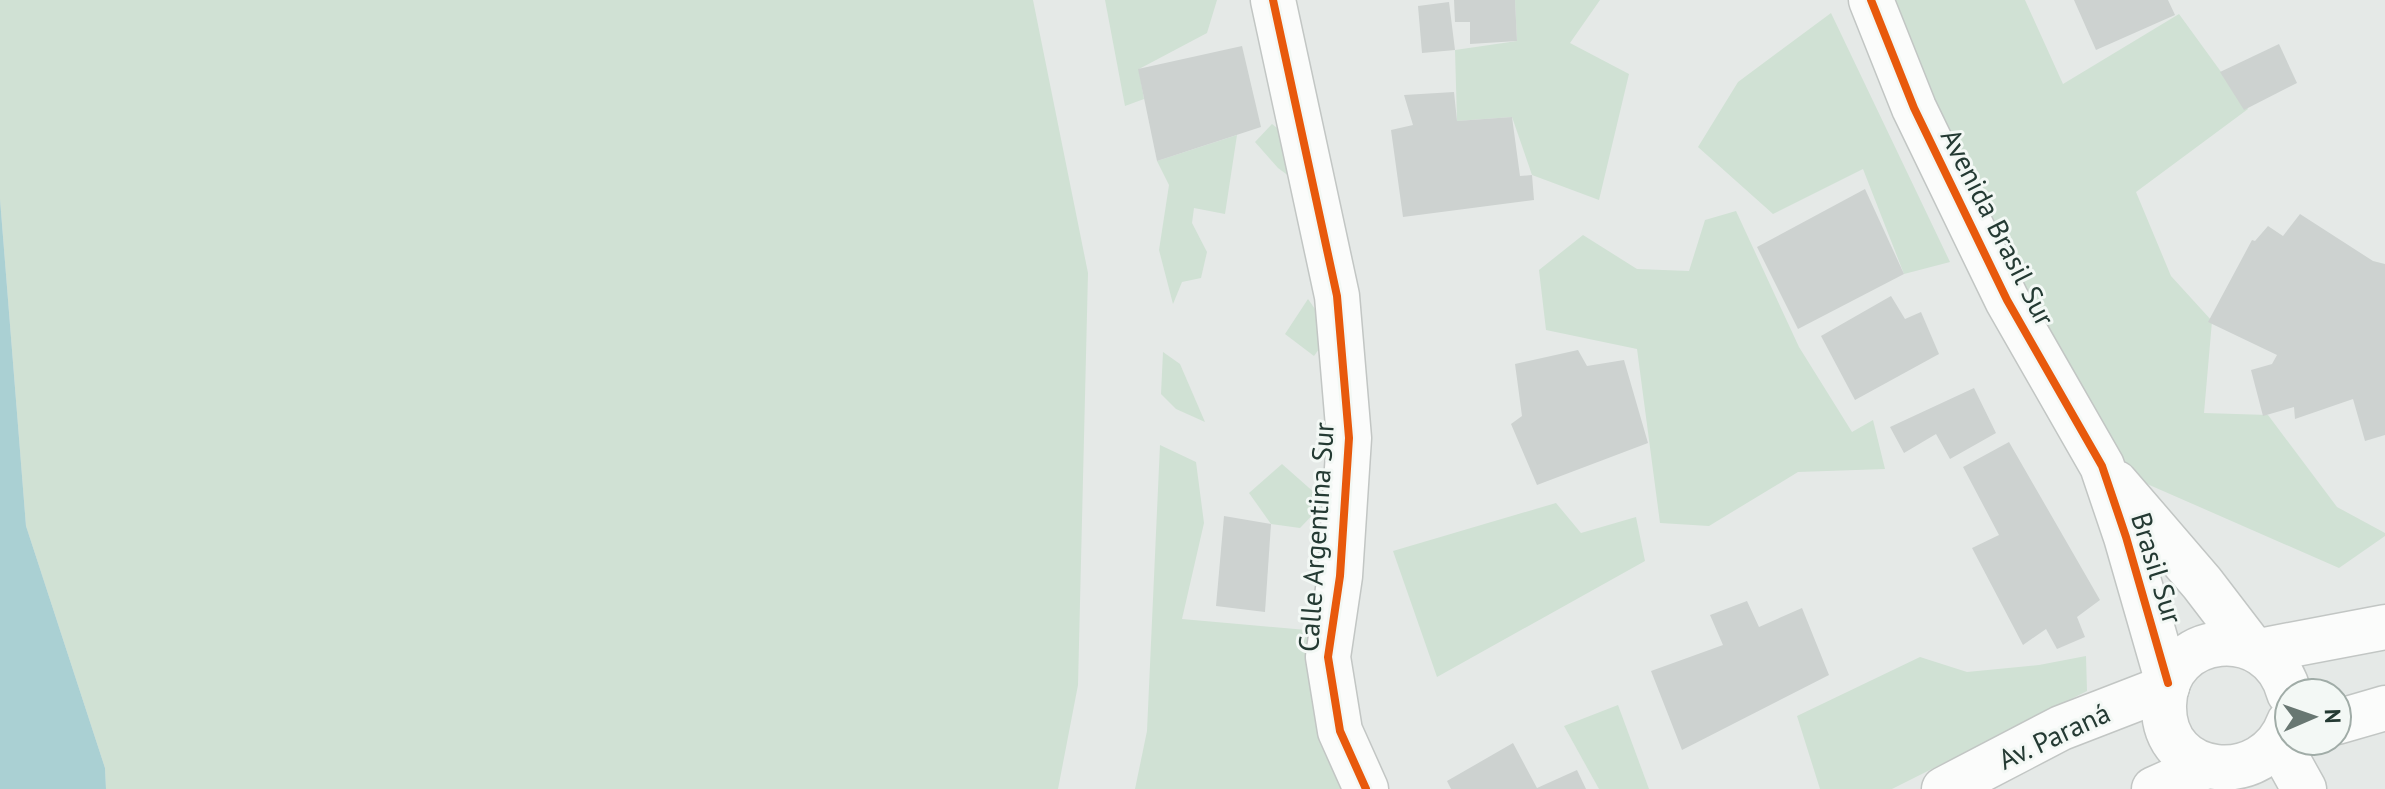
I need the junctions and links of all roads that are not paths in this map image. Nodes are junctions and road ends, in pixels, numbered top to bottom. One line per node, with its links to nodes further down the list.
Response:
1 (1273, 0): 13 (street, Calle Argentina Sur)
2 (1871, 0): 3 (street, Avenida Brasil Sur)
3 (2102, 466): 5 (street, Brasil Sur); 7 (street, Brasil Sur)
4 (2385, 627): 5 (street, Av. Paraná)
5 (2255, 649): 6 (street); 7 (street, Av. Paraná)
6 (2284, 677)
7 (2167, 685): 12 (street); 14 (street, Av. Paraná)
8 (2385, 708): 9 (street)
9 (2353, 717)
10 (2273, 749): 12 (street)
11 (2293, 757): 16 (street)
12 (2206, 766): 15 (street)
13 (1366, 789)
14 (1944, 789)
15 (2154, 789)
16 (2304, 789)

